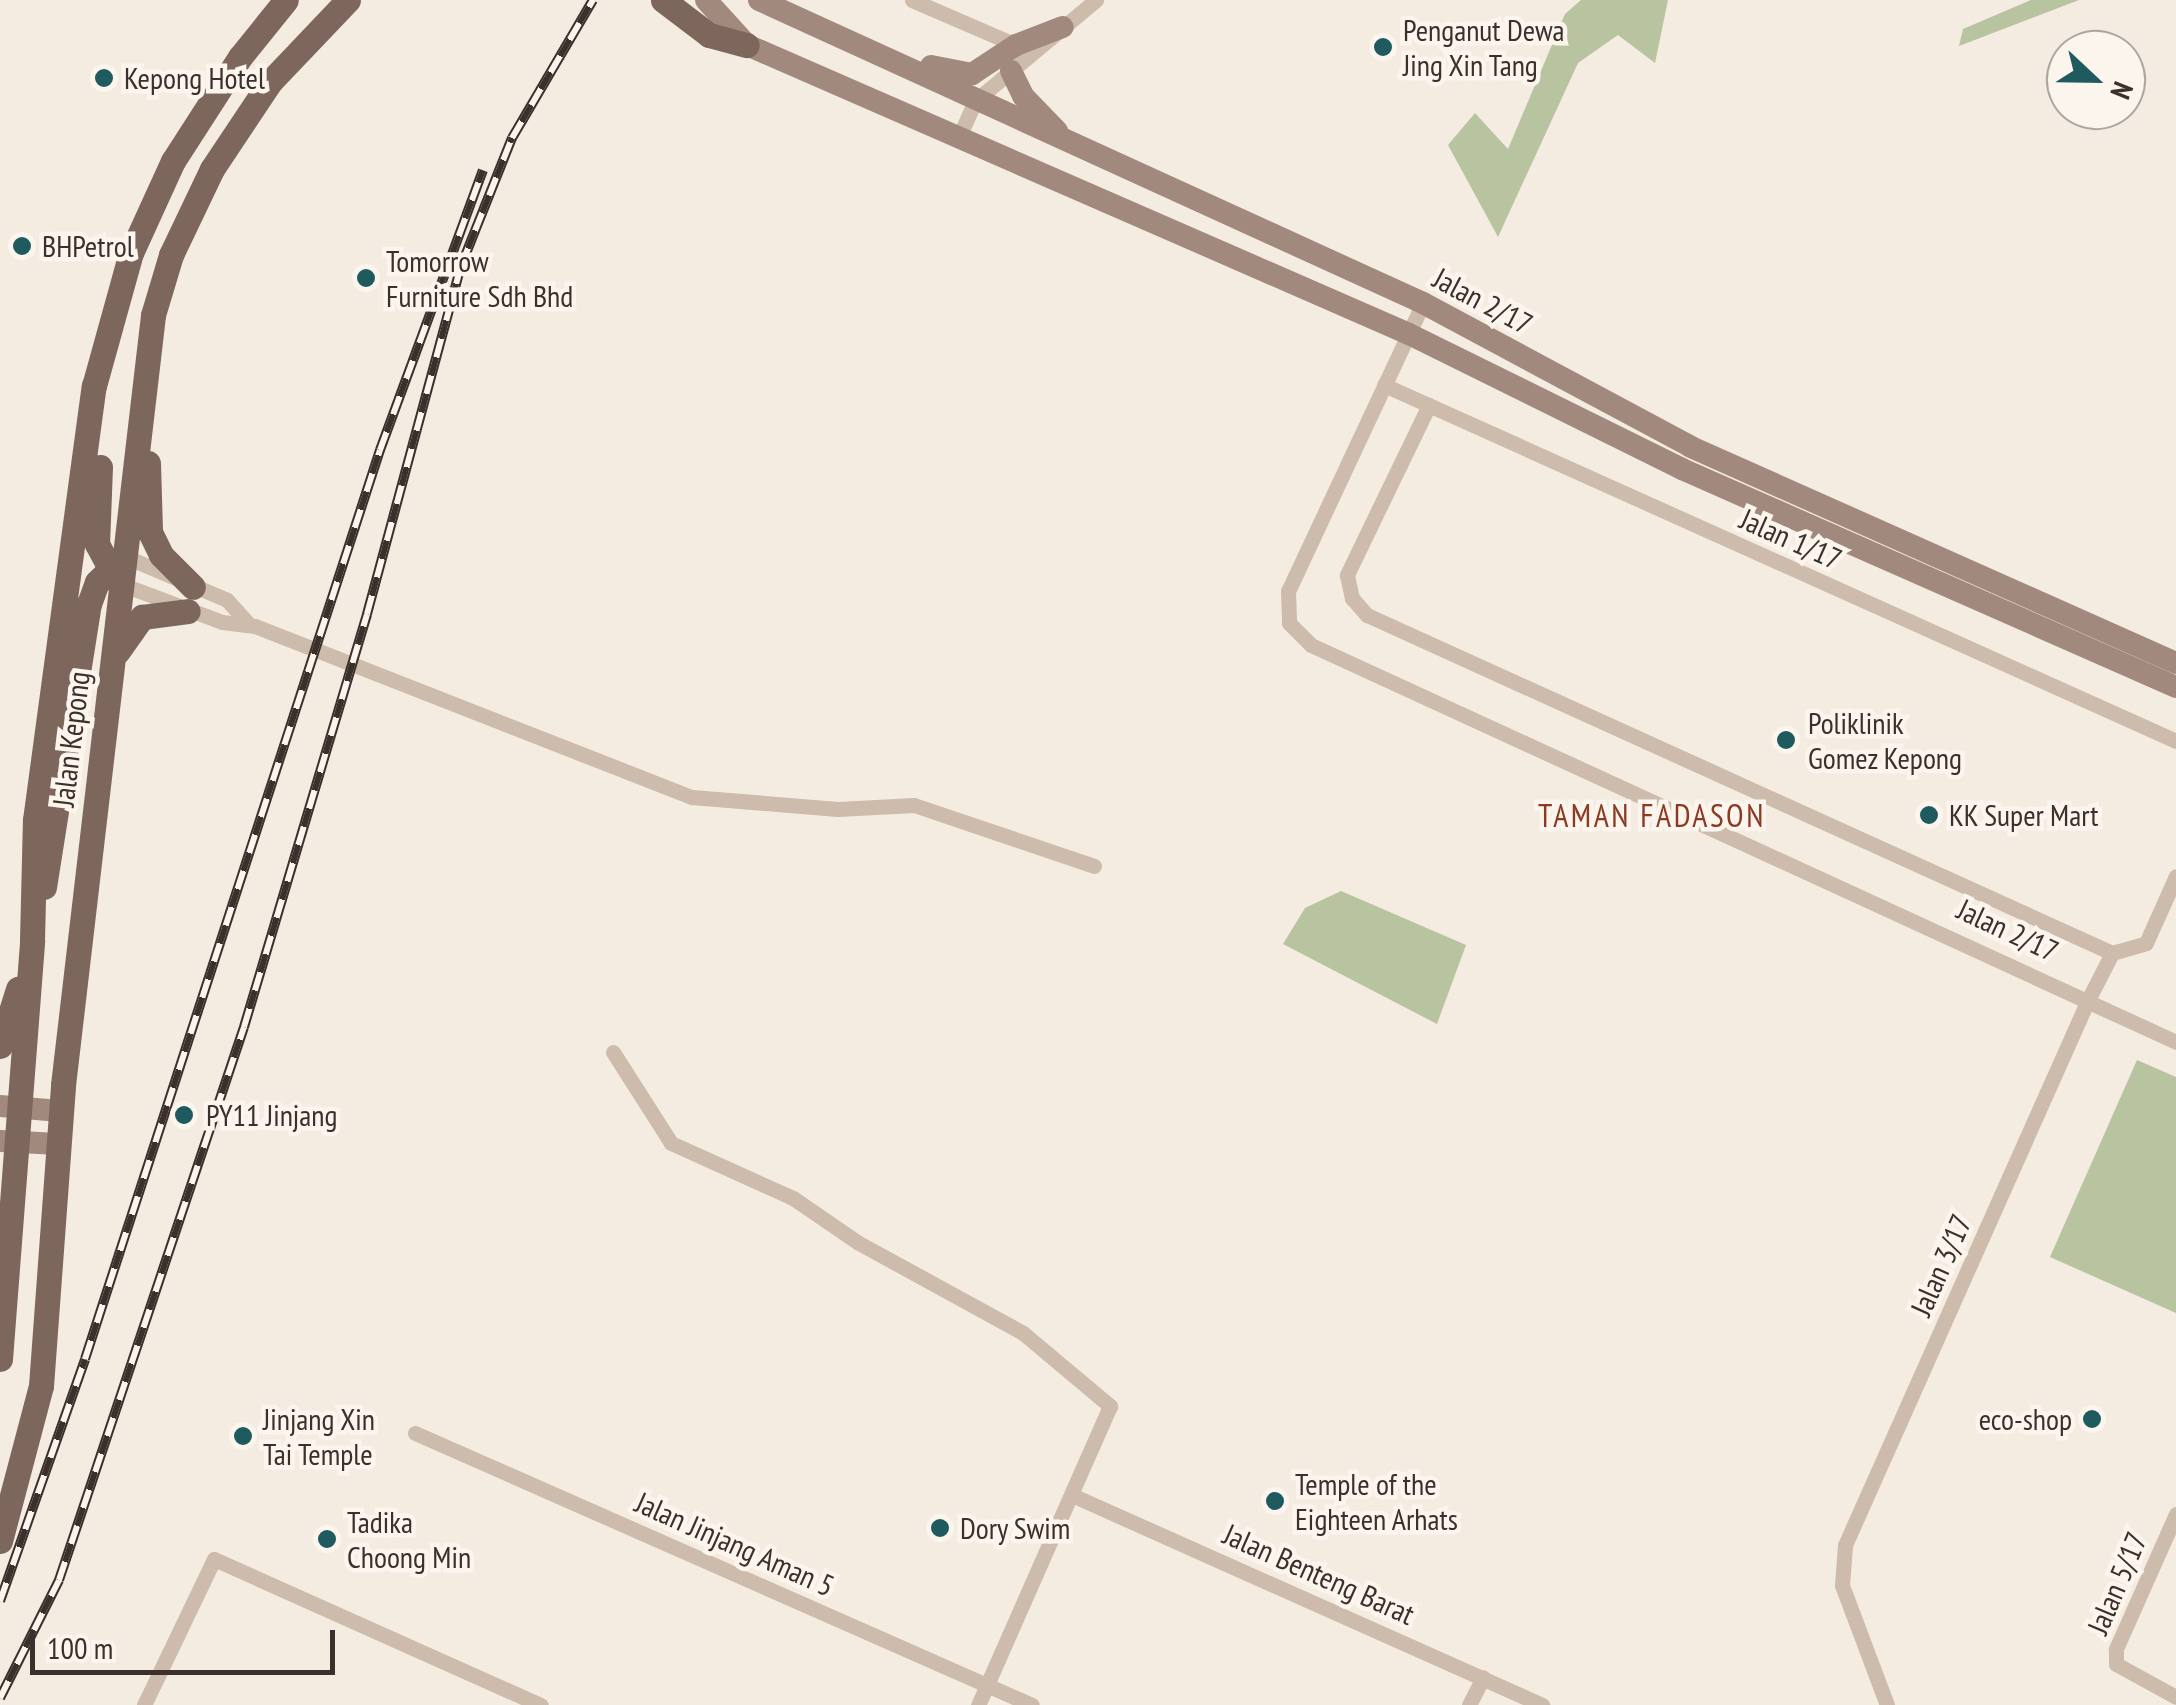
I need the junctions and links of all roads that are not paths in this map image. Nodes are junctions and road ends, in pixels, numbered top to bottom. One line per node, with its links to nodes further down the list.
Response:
1 (348, 0): 20 (main road, Jalan Kepong)
2 (663, 0): 9 (main road)
3 (706, 0): 9 (street, Jalan 2/17)
4 (758, 0): 11 (street, Jalan 2/17)
5 (912, 0): 10 (street)
6 (1096, 0): 8 (street)
7 (283, 3): 18 (main road, Jalan Kepong)
8 (1064, 27): 10 (street); 12 (street)
9 (748, 45): 14 (street, Jalan 2/17)
10 (1016, 46): 11 (street)
11 (887, 60): 13 (street, Jalan 2/17)
12 (1011, 71): 13 (street); 15 (street)
13 (975, 100): 14 (street); 15 (street, Jalan 2/17)
14 (959, 137): 17 (street, Jalan 2/17)
15 (1073, 146): 16 (street, Jalan 2/17)
16 (1423, 302): 17 (street); 25 (street, Jalan 2/17)
17 (1409, 334): 19 (street, Jalan 2/17); 27 (street, Jalan 2/17)
18 (94, 386): 22 (main road); 31 (main road, Jalan Kepong)
19 (1384, 386): 21 (street, Jalan 1/17); 33 (street, Jalan 2/17)
20 (140, 394): 22 (main road, Jalan Kepong); 23 (main road)
21 (1430, 406): 28 (street, Jalan 1/17); 32 (street)
22 (117, 570): 23 (street); 23 (street); 26 (main road, Jalan Kepong); 31 (main road)
23 (190, 599): 24 (street); 24 (street); 26 (main road)
24 (248, 623): 29 (street)
25 (2176, 663)
26 (112, 664): 38 (main road, Jalan Kepong)
27 (2176, 687)
28 (2176, 741)
29 (1094, 866)
30 (2176, 876): 32 (street)
31 (32, 940): 35 (main road); 37 (main road, Jalan Kepong)
32 (2112, 953): 33 (street, Jalan 3/17)
33 (2088, 1000): 34 (street, Jalan 2/17); 57 (street, Jalan 3/17)
34 (2176, 1042)
35 (0, 1046)
36 (614, 1052): 45 (street)
37 (9, 1106): 38 (street); 39 (main road, Jalan Kepong)
38 (60, 1111): 40 (main road, Jalan Kepong)
39 (7, 1141): 40 (street); 42 (main road, Jalan Kepong)
40 (58, 1144): 47 (main road, Jalan Kepong)
41 (0, 1235): 42 (main road)
42 (7, 1269): 43 (main road, Jalan Kepong)
43 (0, 1359)
44 (415, 1433): 49 (street, Jalan Jinjang Aman 5)
45 (1074, 1496): 48 (street, Jalan Benteng Barat); 49 (street)
46 (2176, 1514): 50 (street, Jalan 5/17)
47 (0, 1541)
48 (1483, 1677): 55 (street); 56 (street, Jalan Benteng Barat)
49 (987, 1685): 53 (street); 54 (street, Jalan Jinjang Aman 5)
50 (2176, 1698)
51 (144, 1705): 52 (street)
52 (541, 1705)
53 (978, 1705)
54 (1032, 1705)
55 (1468, 1705)
56 (1542, 1705)
57 (1887, 1705)

